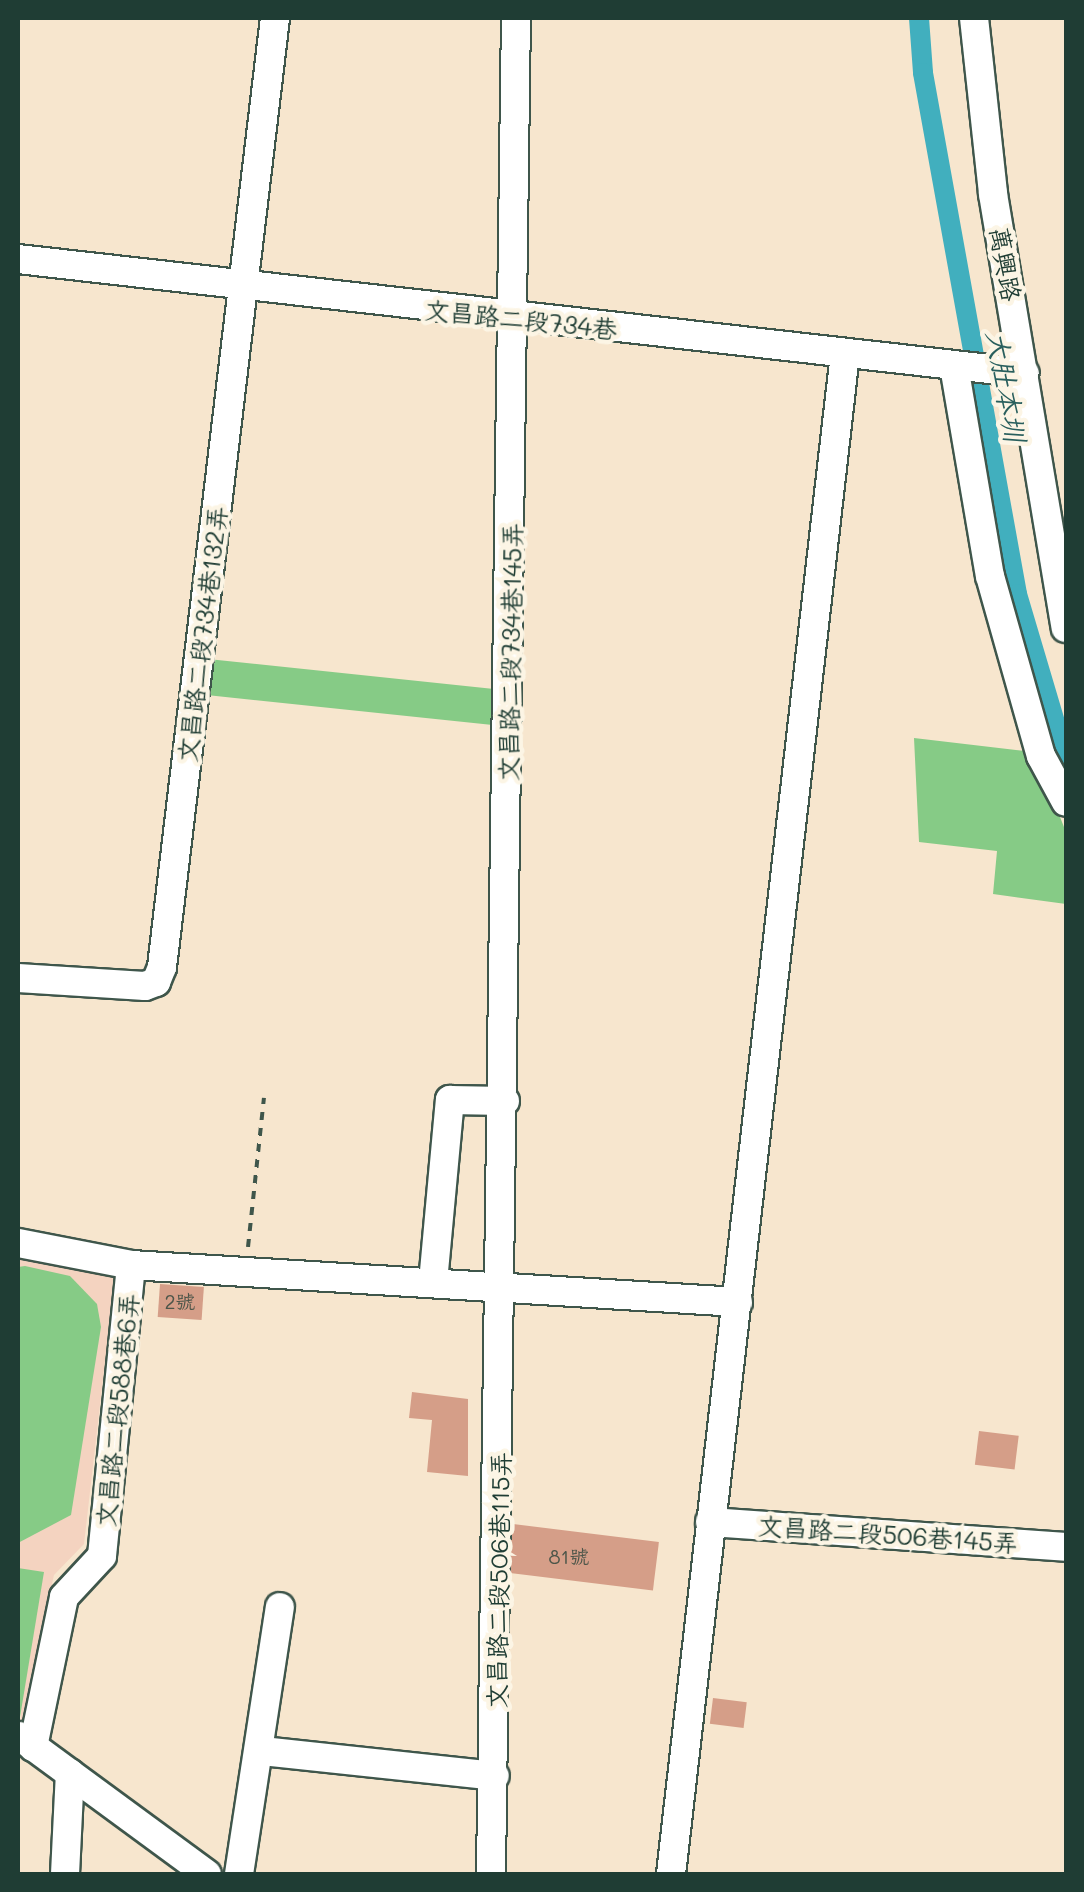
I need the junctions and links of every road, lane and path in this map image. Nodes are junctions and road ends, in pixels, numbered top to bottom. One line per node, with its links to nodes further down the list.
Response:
1 (275, 18): 5 (street, 文昌路二段734巷132弄)
2 (516, 18): 6 (street, 文昌路二段734巷145弄)
3 (974, 18): 9 (street, 萬興路)
4 (18, 259): 5 (street, 文昌路二段734巷)
5 (244, 286): 6 (street, 文昌路二段734巷); 12 (street, 文昌路二段734巷132弄)
6 (513, 319): 7 (street, 文昌路二段734巷); 14 (street, 文昌路二段734巷145弄)
7 (845, 354): 8 (street, 文昌路二段734巷); 20 (street)
8 (954, 366): 9 (street, 文昌路二段734巷); 11 (street)
9 (1025, 373): 10 (street, 萬興路)
10 (1064, 610)
11 (1066, 802)
12 (18, 978)
13 (264, 1098): 17 (path)
14 (505, 1101): 18 (street); 19 (street, 文昌路二段734巷145弄)
15 (18, 1243): 16 (street)
16 (130, 1265): 17 (street); 24 (street, 文昌路二段588巷6弄)
17 (245, 1272): 18 (street)
18 (434, 1282): 19 (street)
19 (502, 1286): 20 (street); 27 (street, 文昌路二段506巷115弄)
20 (738, 1302): 21 (street)
21 (710, 1522): 22 (street, 文昌路二段506巷145弄); 32 (street)
22 (1066, 1547)
23 (280, 1606): 25 (street)
24 (25, 1741): 26 (street)
25 (262, 1751): 27 (street); 30 (street)
26 (70, 1773): 28 (street); 29 (street)
27 (495, 1776): 31 (street, 文昌路二段506巷115弄)
28 (65, 1874)
29 (207, 1874)
30 (239, 1874)
31 (491, 1874)
32 (671, 1874)

